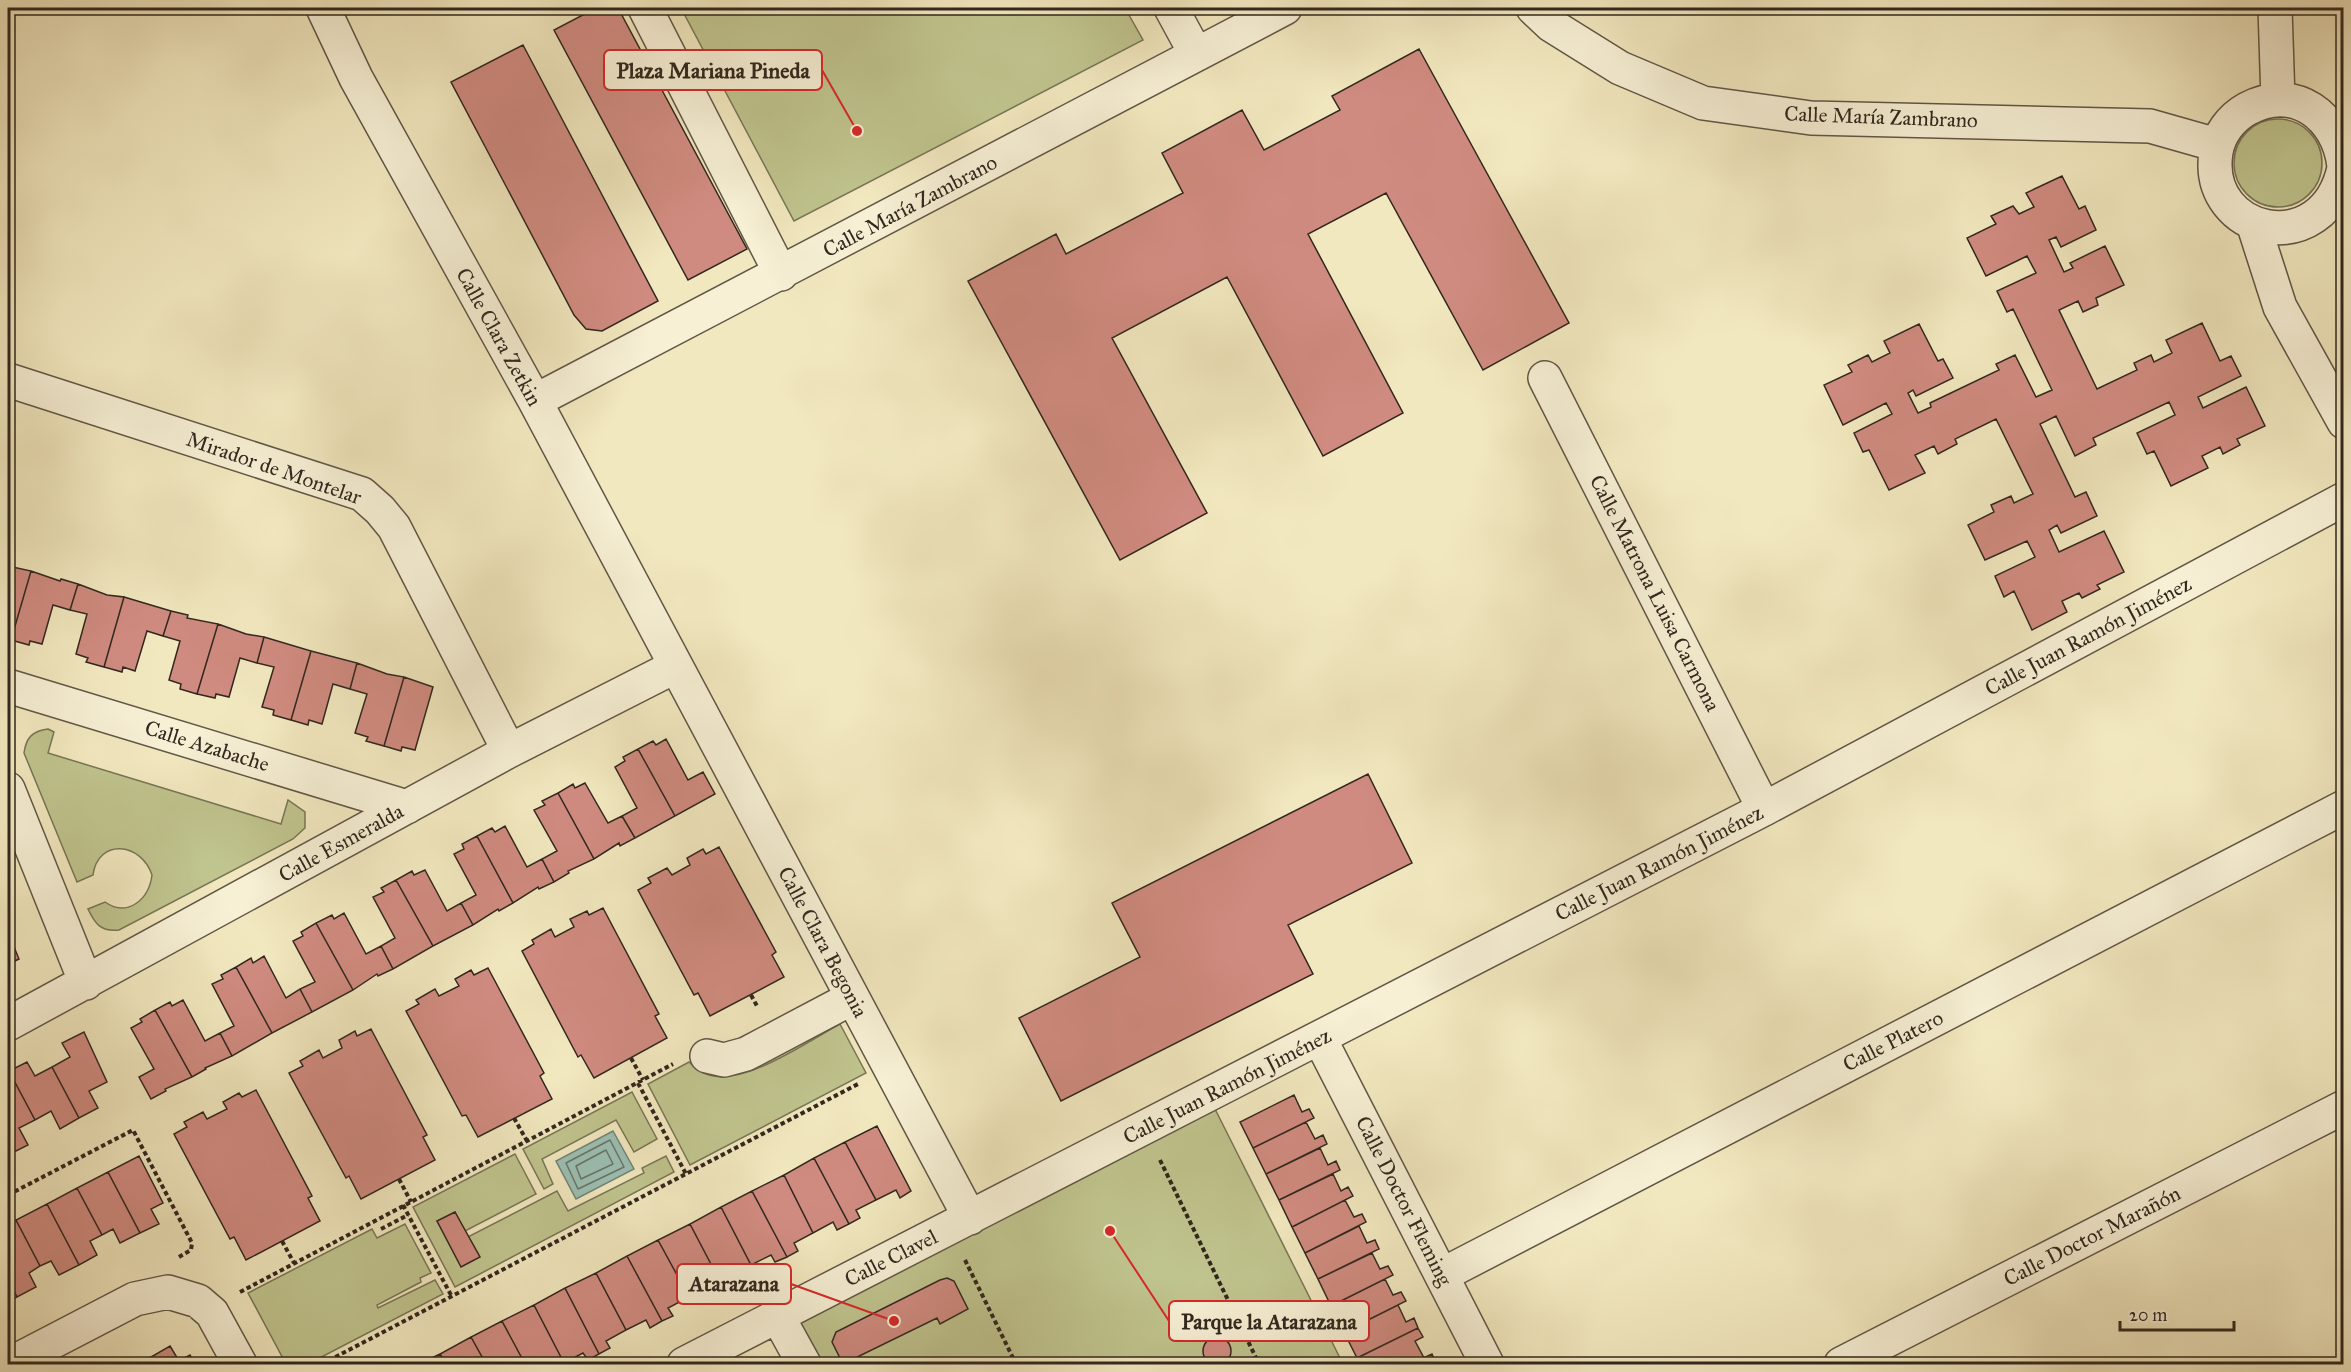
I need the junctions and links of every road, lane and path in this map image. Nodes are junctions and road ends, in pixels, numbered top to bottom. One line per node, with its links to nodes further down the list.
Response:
1 (323, 8): 17 (street, Calle Clara Zetkin)
2 (645, 8): 14 (street)
3 (1171, 8): 7 (street)
4 (1285, 8): 7 (street, Calle María Zambrano)
5 (1533, 8): 10 (street, Calle María Zambrano)
6 (2275, 8): 8 (street)
7 (1197, 54): 14 (street, Calle María Zambrano)
8 (2278, 100): 9 (street); 10 (street)
9 (2339, 132): 11 (street)
10 (2217, 145): 13 (street)
11 (2343, 167): 12 (street)
12 (2338, 202): 13 (street)
13 (2253, 223): 18 (street)
14 (781, 274): 17 (street, Calle María Zambrano)
15 (1545, 378): 26 (street, Calle Matrona Luisa Carmona)
16 (8, 380): 22 (street, Mirador de Montelar)
17 (535, 401): 20 (street, Calle Clara Zetkin)
18 (2343, 422)
19 (2343, 499): 26 (street, Calle Juan Ramón Jiménez)
20 (676, 666): 22 (street, Calle Esmeralda); 28 (street, Calle Clara Begonia)
21 (8, 686): 24 (street, Calle Azabache)
22 (509, 752): 24 (street, Calle Esmeralda)
23 (8, 789): 27 (street)
24 (407, 807): 27 (street, Calle Esmeralda)
25 (2343, 807): 49 (street, Calle Platero)
26 (1764, 809): 30 (street, Calle Juan Ramón Jiménez)
27 (86, 982): 29 (street, Calle Esmeralda)
28 (852, 998): 32 (street); 33 (street, Calle Clara Begonia)
29 (8, 1024)
30 (1320, 1039): 37 (street, Calle Juan Ramón Jiménez); 49 (street, Calle Doctor Fleming)
31 (631, 1058): 34 (path)
32 (695, 1058): 34 (path)
33 (889, 1068): 39 (path); 45 (street, Calle Clara Begonia)
34 (640, 1082): 38 (path); 39 (path)
35 (2343, 1107): 62 (street, Calle Doctor Marañón)
36 (514, 1118): 38 (path)
37 (1144, 1128): 45 (street, Calle Juan Ramón Jiménez); 60 (path)
38 (527, 1141): 42 (path)
39 (686, 1174): 51 (path)
40 (399, 1179): 42 (path)
41 (8, 1195): 50 (path)
42 (411, 1202): 43 (path)
43 (404, 1205): 44 (path); 48 (path)
44 (408, 1215): 46 (path); 51 (path)
45 (960, 1223): 53 (street, Calle Clavel); 59 (path)
46 (381, 1229)
47 (282, 1241): 48 (path)
48 (294, 1263): 52 (path)
49 (1442, 1275): 61 (street, Calle Doctor Fleming)
50 (172, 1292): 54 (street); 55 (street)
51 (452, 1297): 56 (path)
52 (245, 1302)
53 (777, 1315): 57 (street, Calle Clavel); 58 (street)
54 (10, 1365)
55 (240, 1365)
56 (322, 1365)
57 (684, 1365)
58 (804, 1365)
59 (1016, 1365)
60 (1259, 1365)
61 (1487, 1365)
62 (1840, 1365)

